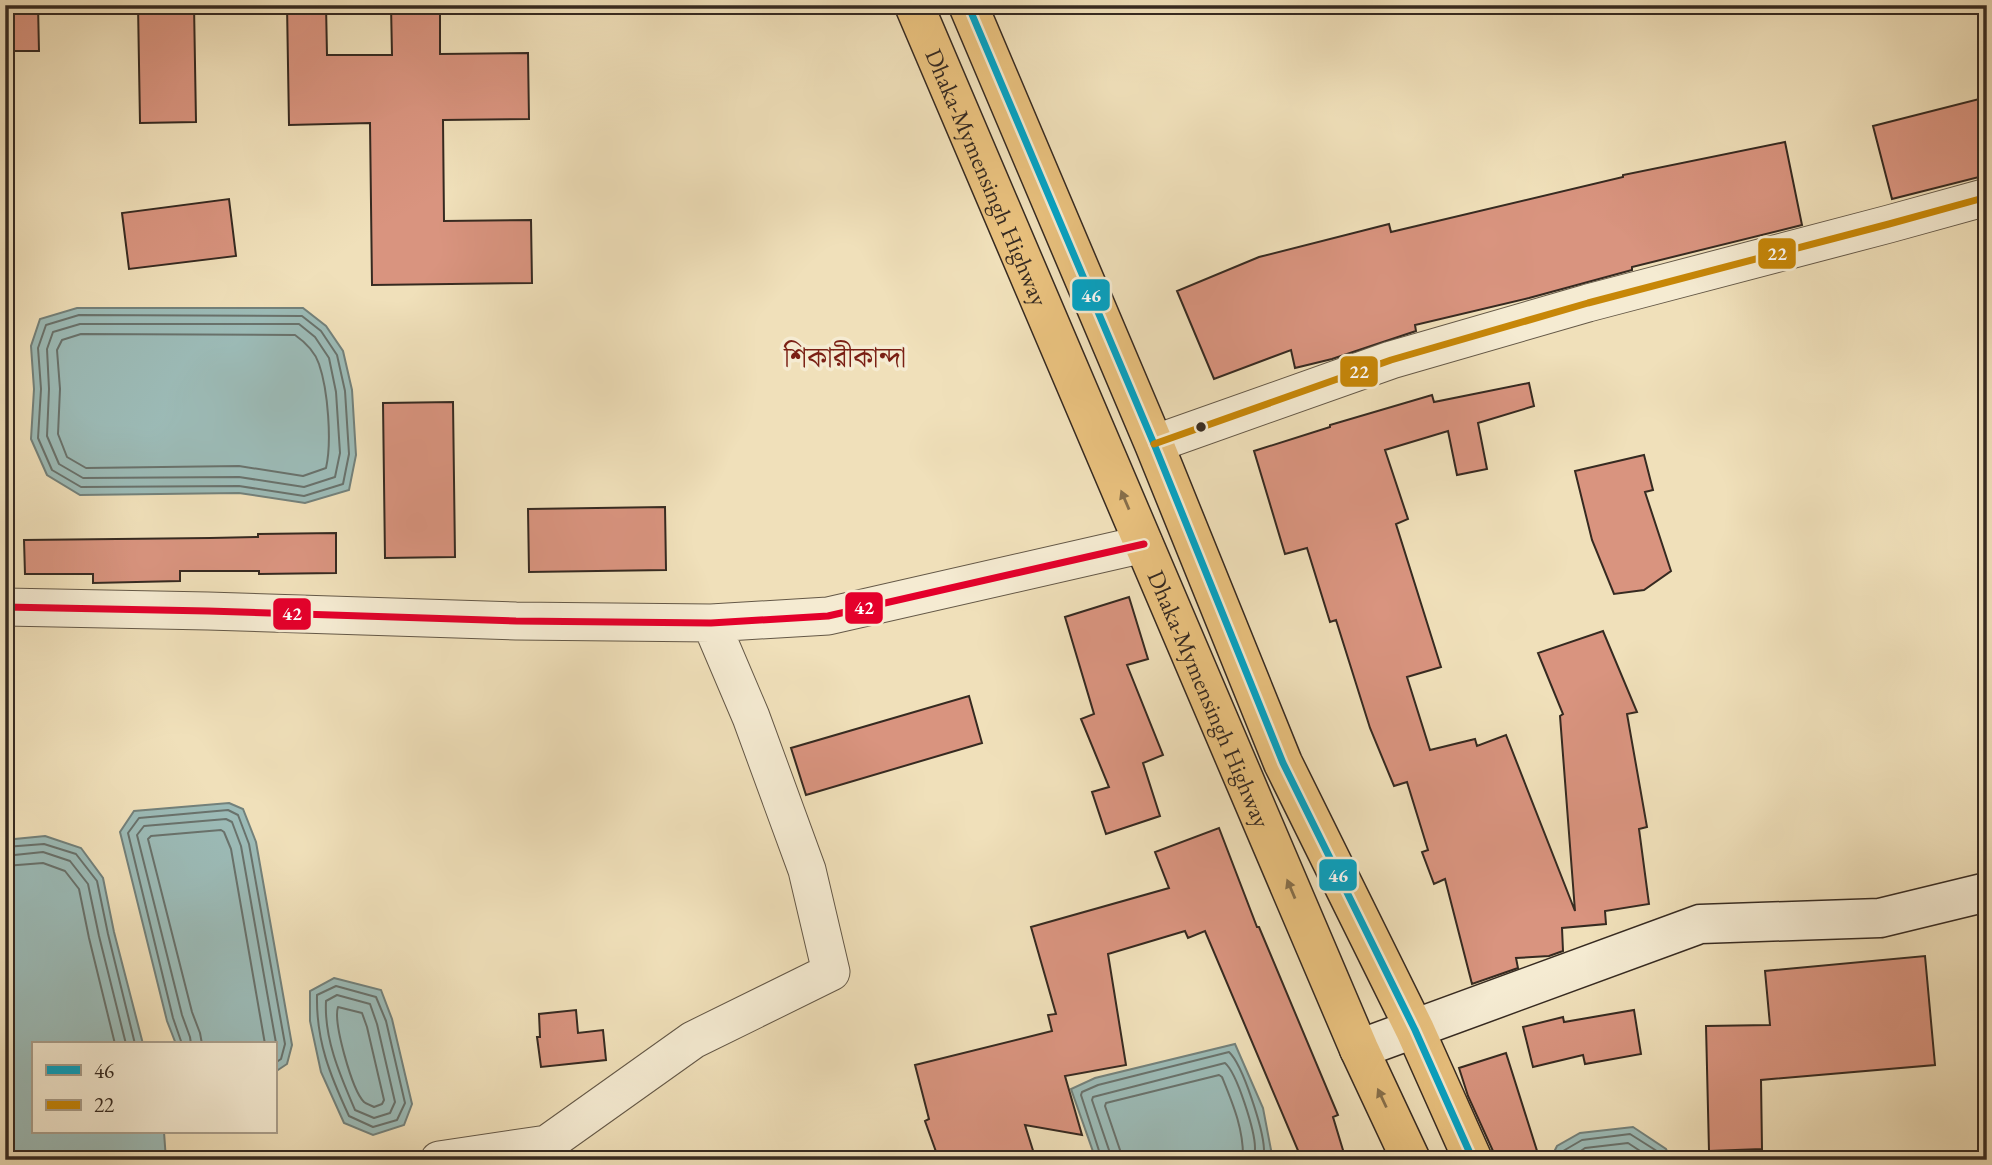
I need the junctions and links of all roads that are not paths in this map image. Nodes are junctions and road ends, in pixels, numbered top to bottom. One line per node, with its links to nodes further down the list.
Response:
1 (914, 5): 5 (highway, Dhaka-Mymensingh Highway, one-way to 1)
2 (968, 5): 4 (highway, Dhaka-Mymensingh Highway)
3 (1987, 197): 4 (street)
4 (1154, 444): 9 (highway, Dhaka-Mymensingh Highway)
5 (1144, 544): 7 (street); 10 (highway, Dhaka-Mymensingh Highway, one-way to 5)
6 (5, 607): 7 (street)
7 (711, 623): 11 (street)
8 (1987, 892): 9 (street)
9 (1415, 1030): 10 (street); 13 (highway, Dhaka-Mymensingh Highway)
10 (1359, 1049): 12 (highway, Dhaka-Mymensingh Highway, one-way to 10)
11 (439, 1160)
12 (1411, 1160)
13 (1473, 1160)

